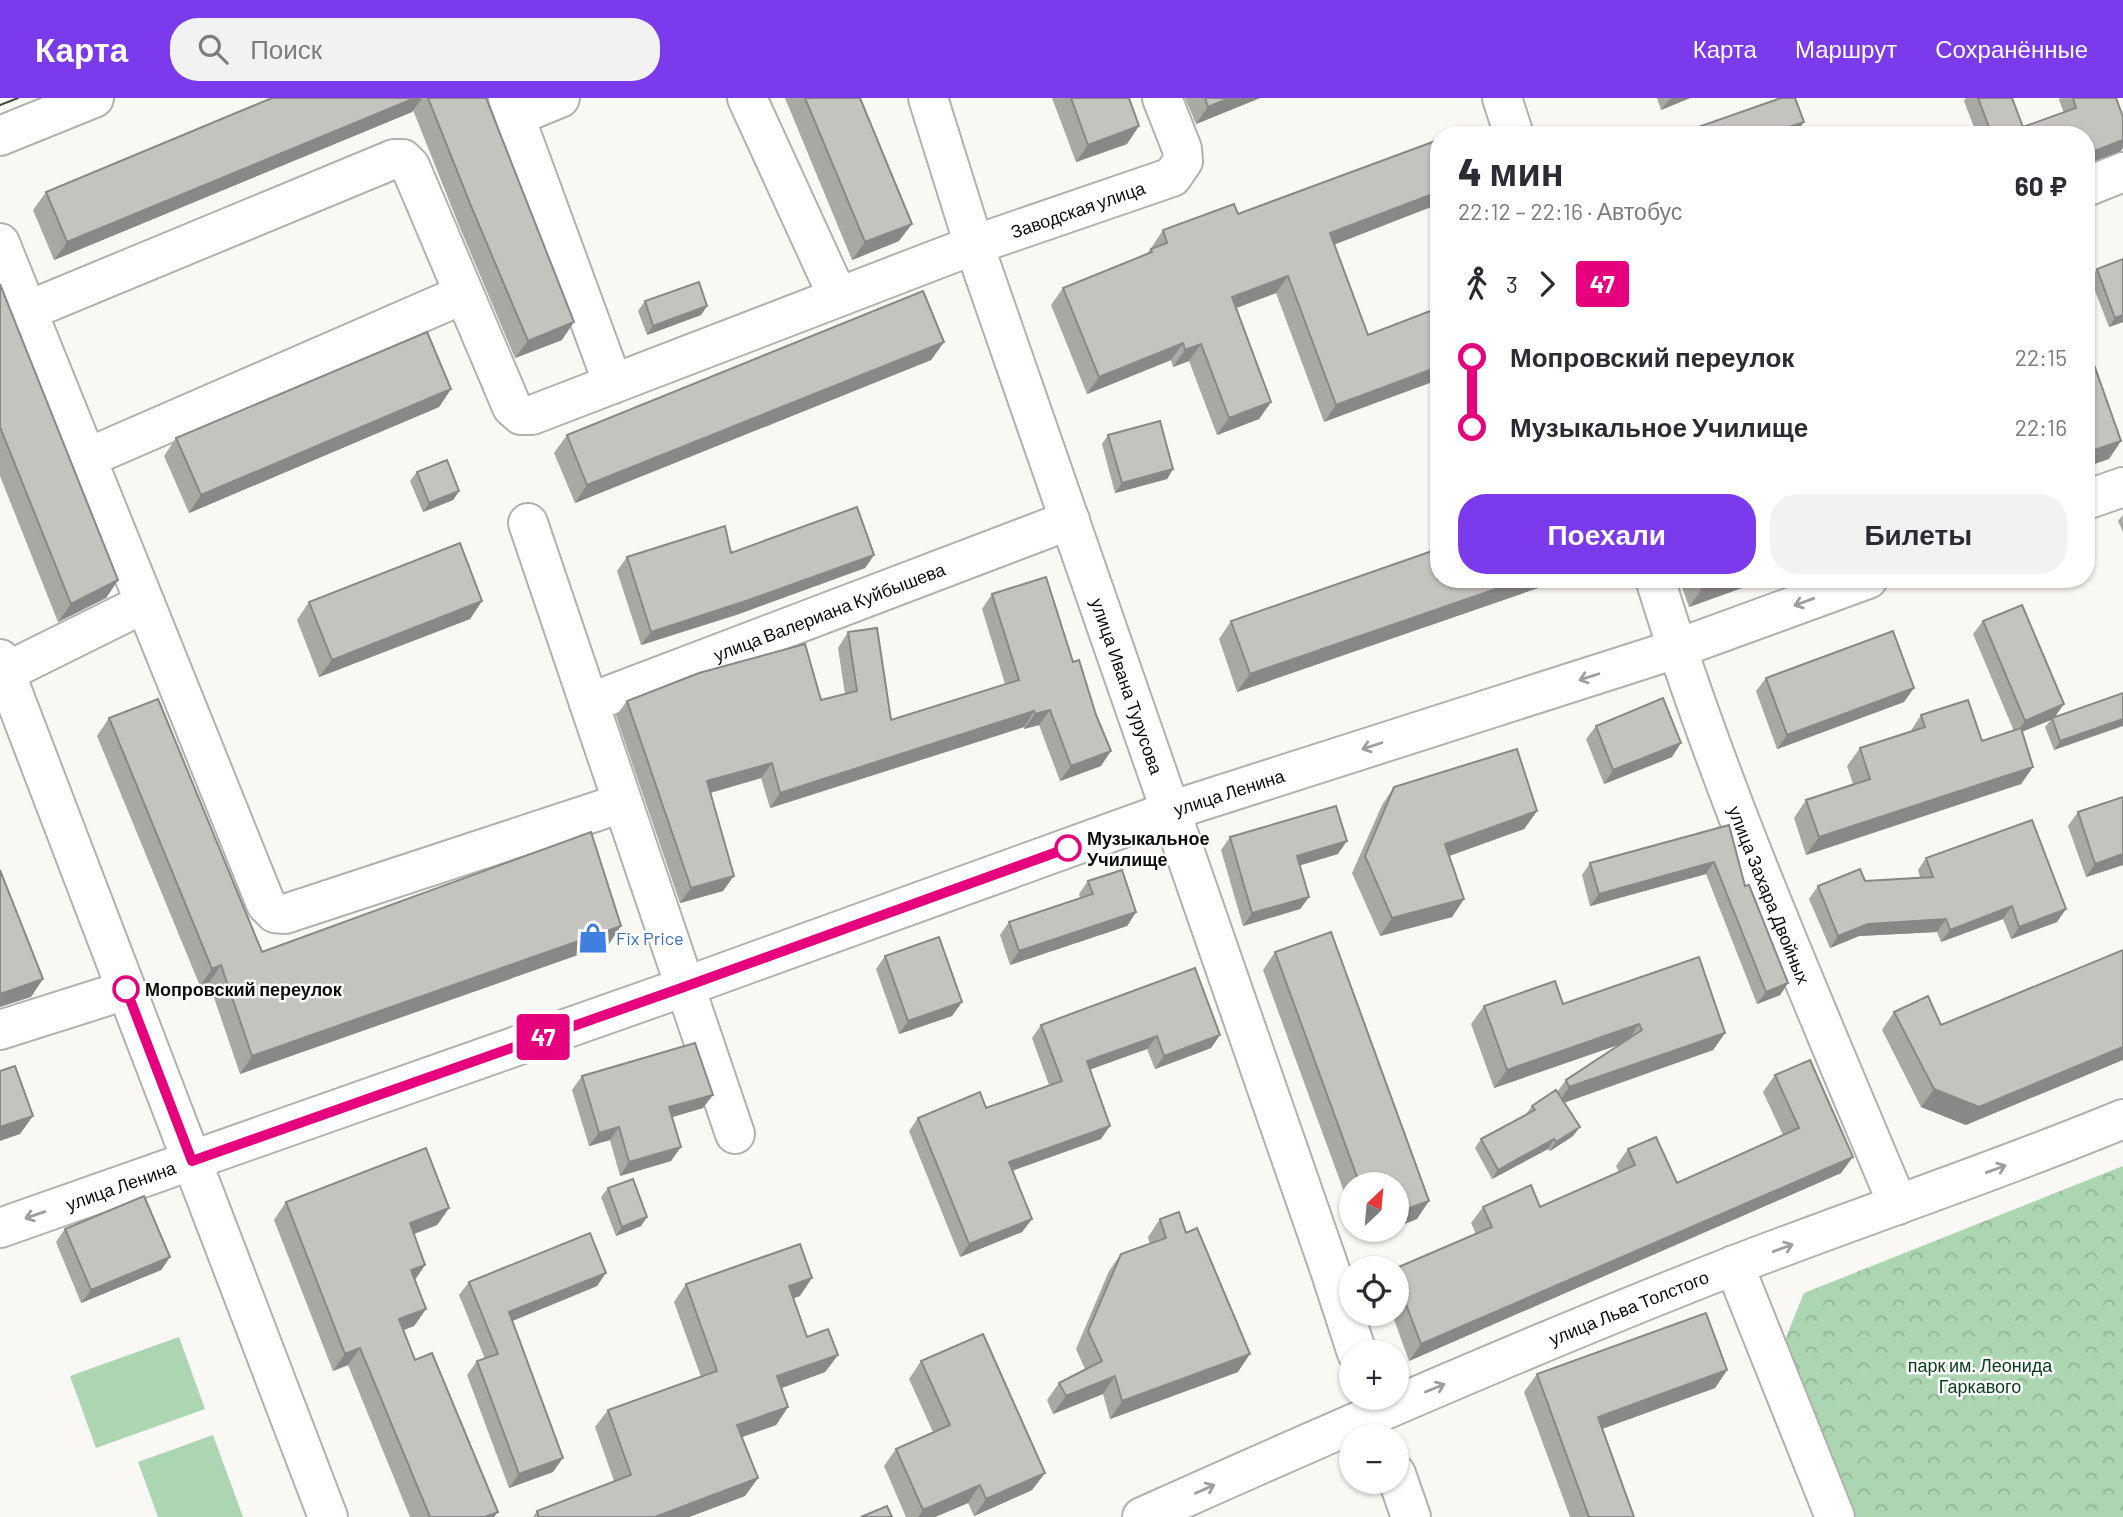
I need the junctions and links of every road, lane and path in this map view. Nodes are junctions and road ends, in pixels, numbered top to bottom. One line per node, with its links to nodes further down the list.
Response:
1 (94, 98): 9 (street)
2 (560, 98): 7 (street)
3 (747, 98): 15 (street)
4 (928, 98): 13 (street, улица Ивана Турусова)
5 (1161, 98): 13 (street, Заводская улица)
6 (1502, 98): 8 (street)
7 (512, 107): 17 (street)
8 (1511, 126)
9 (0, 136)
10 (2123, 172): 11 (street)
11 (2095, 183)
12 (0, 243): 16 (street)
13 (974, 245): 15 (street, Заводская улица); 21 (street, улица Ивана Турусова)
14 (464, 294): 16 (street); 17 (street, Заводская улица); 18 (street)
15 (838, 297): 17 (street, Заводская улица)
16 (27, 311): 18 (street)
17 (613, 384)
18 (86, 458): 25 (street)
19 (2123, 487): 20 (street)
20 (2095, 497)
21 (1070, 520): 28 (street, улица Валериана Куйбышева); 30 (street, улица Ивана Турусова)
22 (528, 523): 28 (street)
23 (1658, 588): 26 (street, улица Захара Двойных)
24 (1843, 588): 26 (street, улица Ленина, one-way to 26)
25 (145, 603): 27 (street); 29 (street)
26 (1676, 649): 30 (street, улица Ленина, one-way to 30); 37 (street, улица Захара Двойных)
27 (2, 669): 32 (street)
28 (589, 703): 29 (street)
29 (622, 803): 31 (street)
30 (1170, 811): 31 (street, улица Ленина); 40 (street, улица Ивана Турусова)
31 (684, 987): 35 (street); 36 (street, улица Ленина)
32 (127, 990): 33 (street); 36 (street)
33 (0, 1030)
34 (2123, 1119): 37 (street, улица Льва Толстого, one-way to 34)
35 (735, 1134)
36 (192, 1161): 38 (street, улица Ленина, one-way to 38); 43 (street)
37 (1898, 1205): 39 (street, улица Льва Толстого, one-way to 37)
38 (0, 1228)
39 (1734, 1265): 41 (street, улица Льва Толстого, one-way to 39); 46 (street)
40 (1353, 1340)
41 (1377, 1416): 44 (street, улица Льва Толстого, one-way to 41)
42 (1403, 1494): 45 (street)
43 (328, 1517)
44 (1142, 1517)
45 (1410, 1517)
46 (1835, 1517)

